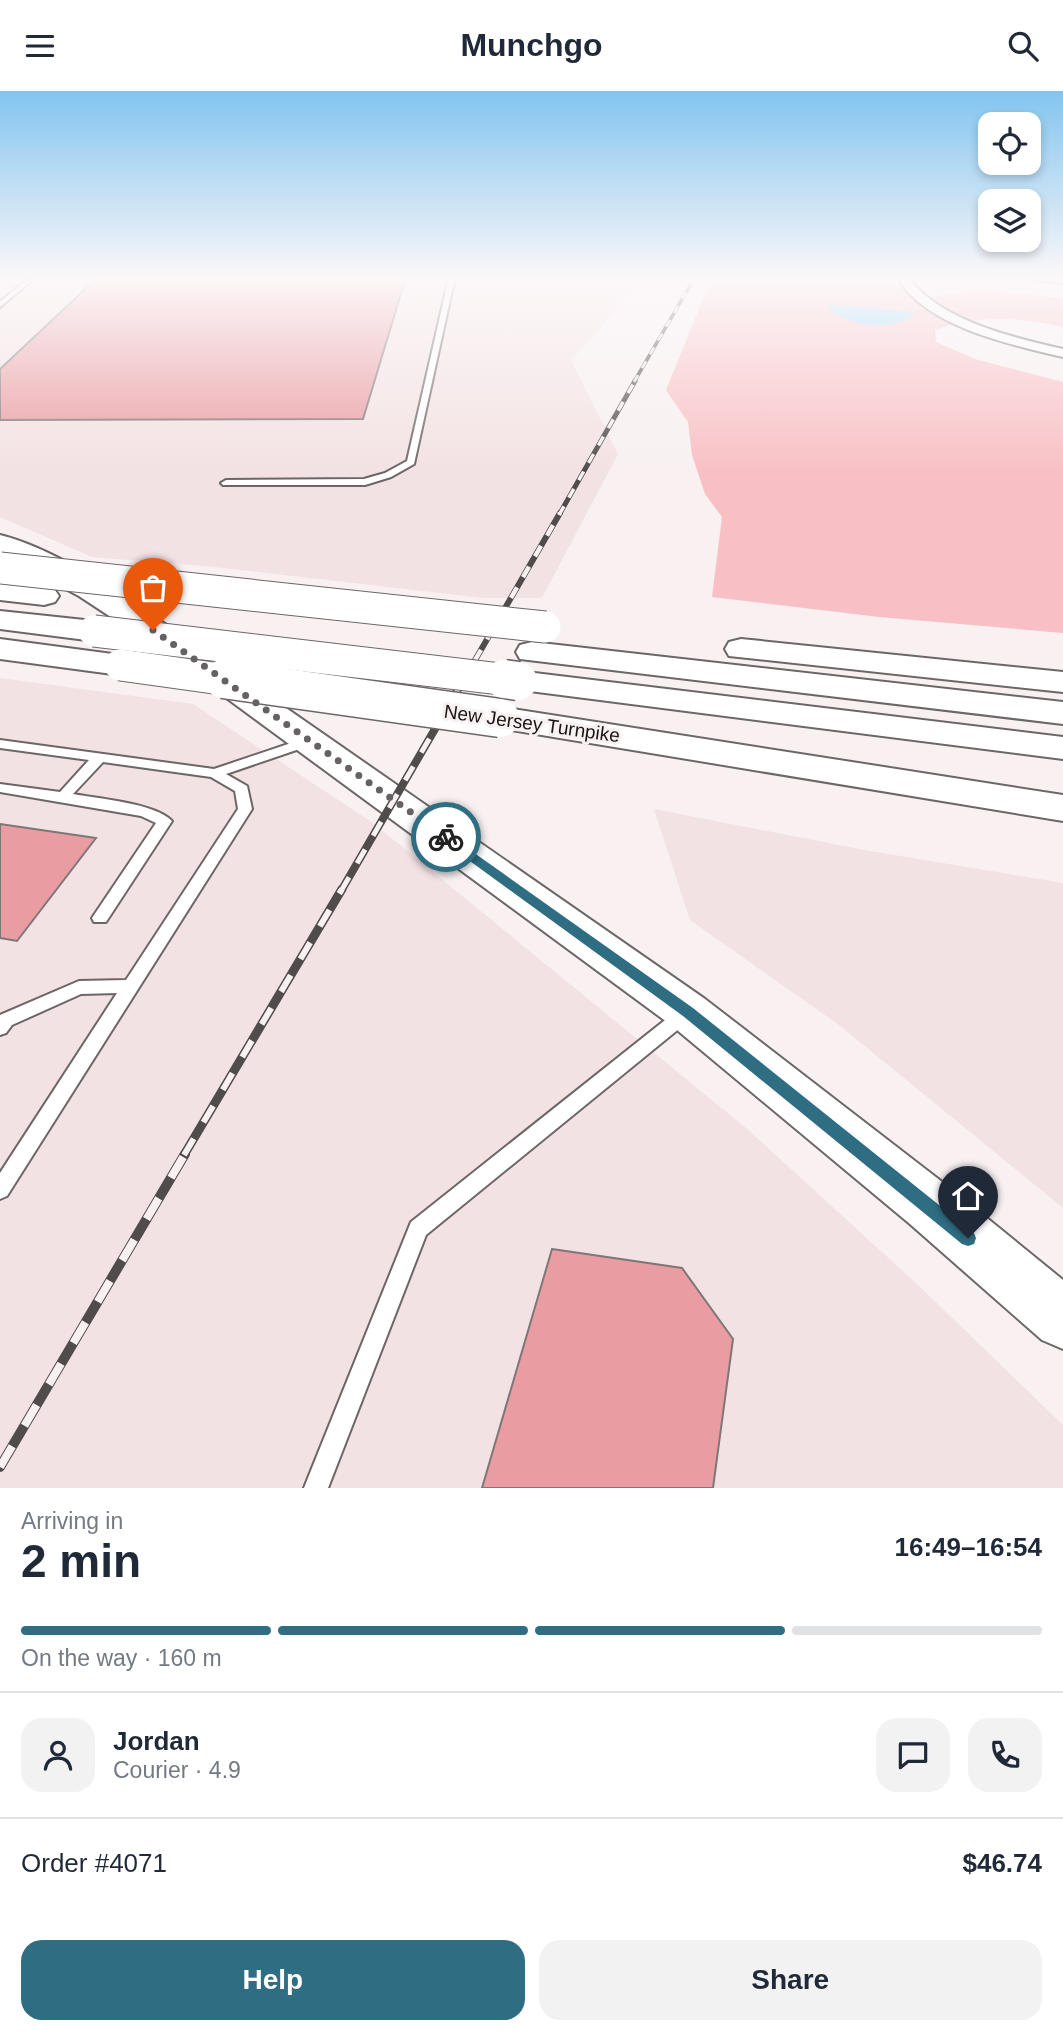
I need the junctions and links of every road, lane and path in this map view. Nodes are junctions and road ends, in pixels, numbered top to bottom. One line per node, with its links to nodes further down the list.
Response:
1 (438, 342): 4 (lane)
2 (1018, 342): 3 (street)
3 (1063, 353)
4 (226, 483)
5 (0, 544): 14 (main road)
6 (0, 568): 10 (main road, New Jersey Turnpike, bridge)
7 (0, 591): 10 (main road, New Jersey Turnpike)
8 (0, 620): 10 (main road, New Jersey Turnpike, bridge)
9 (0, 649): 22 (main road, New Jersey Turnpike, bridge)
10 (532, 653): 11 (main road, New Jersey Turnpike); 12 (main road, New Jersey Turnpike); 13 (main road, New Jersey Turnpike)
11 (1063, 682)
12 (747, 710): 16 (main road, New Jersey Turnpike); 18 (main road)
13 (1063, 713)
14 (309, 741): 19 (lane); 25 (main road)
15 (0, 744): 17 (lane)
16 (1063, 748)
17 (99, 758): 19 (lane); 21 (lane)
18 (1063, 760)
19 (215, 773): 24 (lane)
20 (0, 788): 21 (lane)
21 (63, 797): 23 (lane)
22 (1063, 808)
23 (100, 918)
24 (131, 986): 26 (lane); 27 (lane)
25 (688, 1012): 28 (main road); 29 (lane)
26 (0, 1028)
27 (0, 1190)
28 (1063, 1319)
29 (316, 1488)

